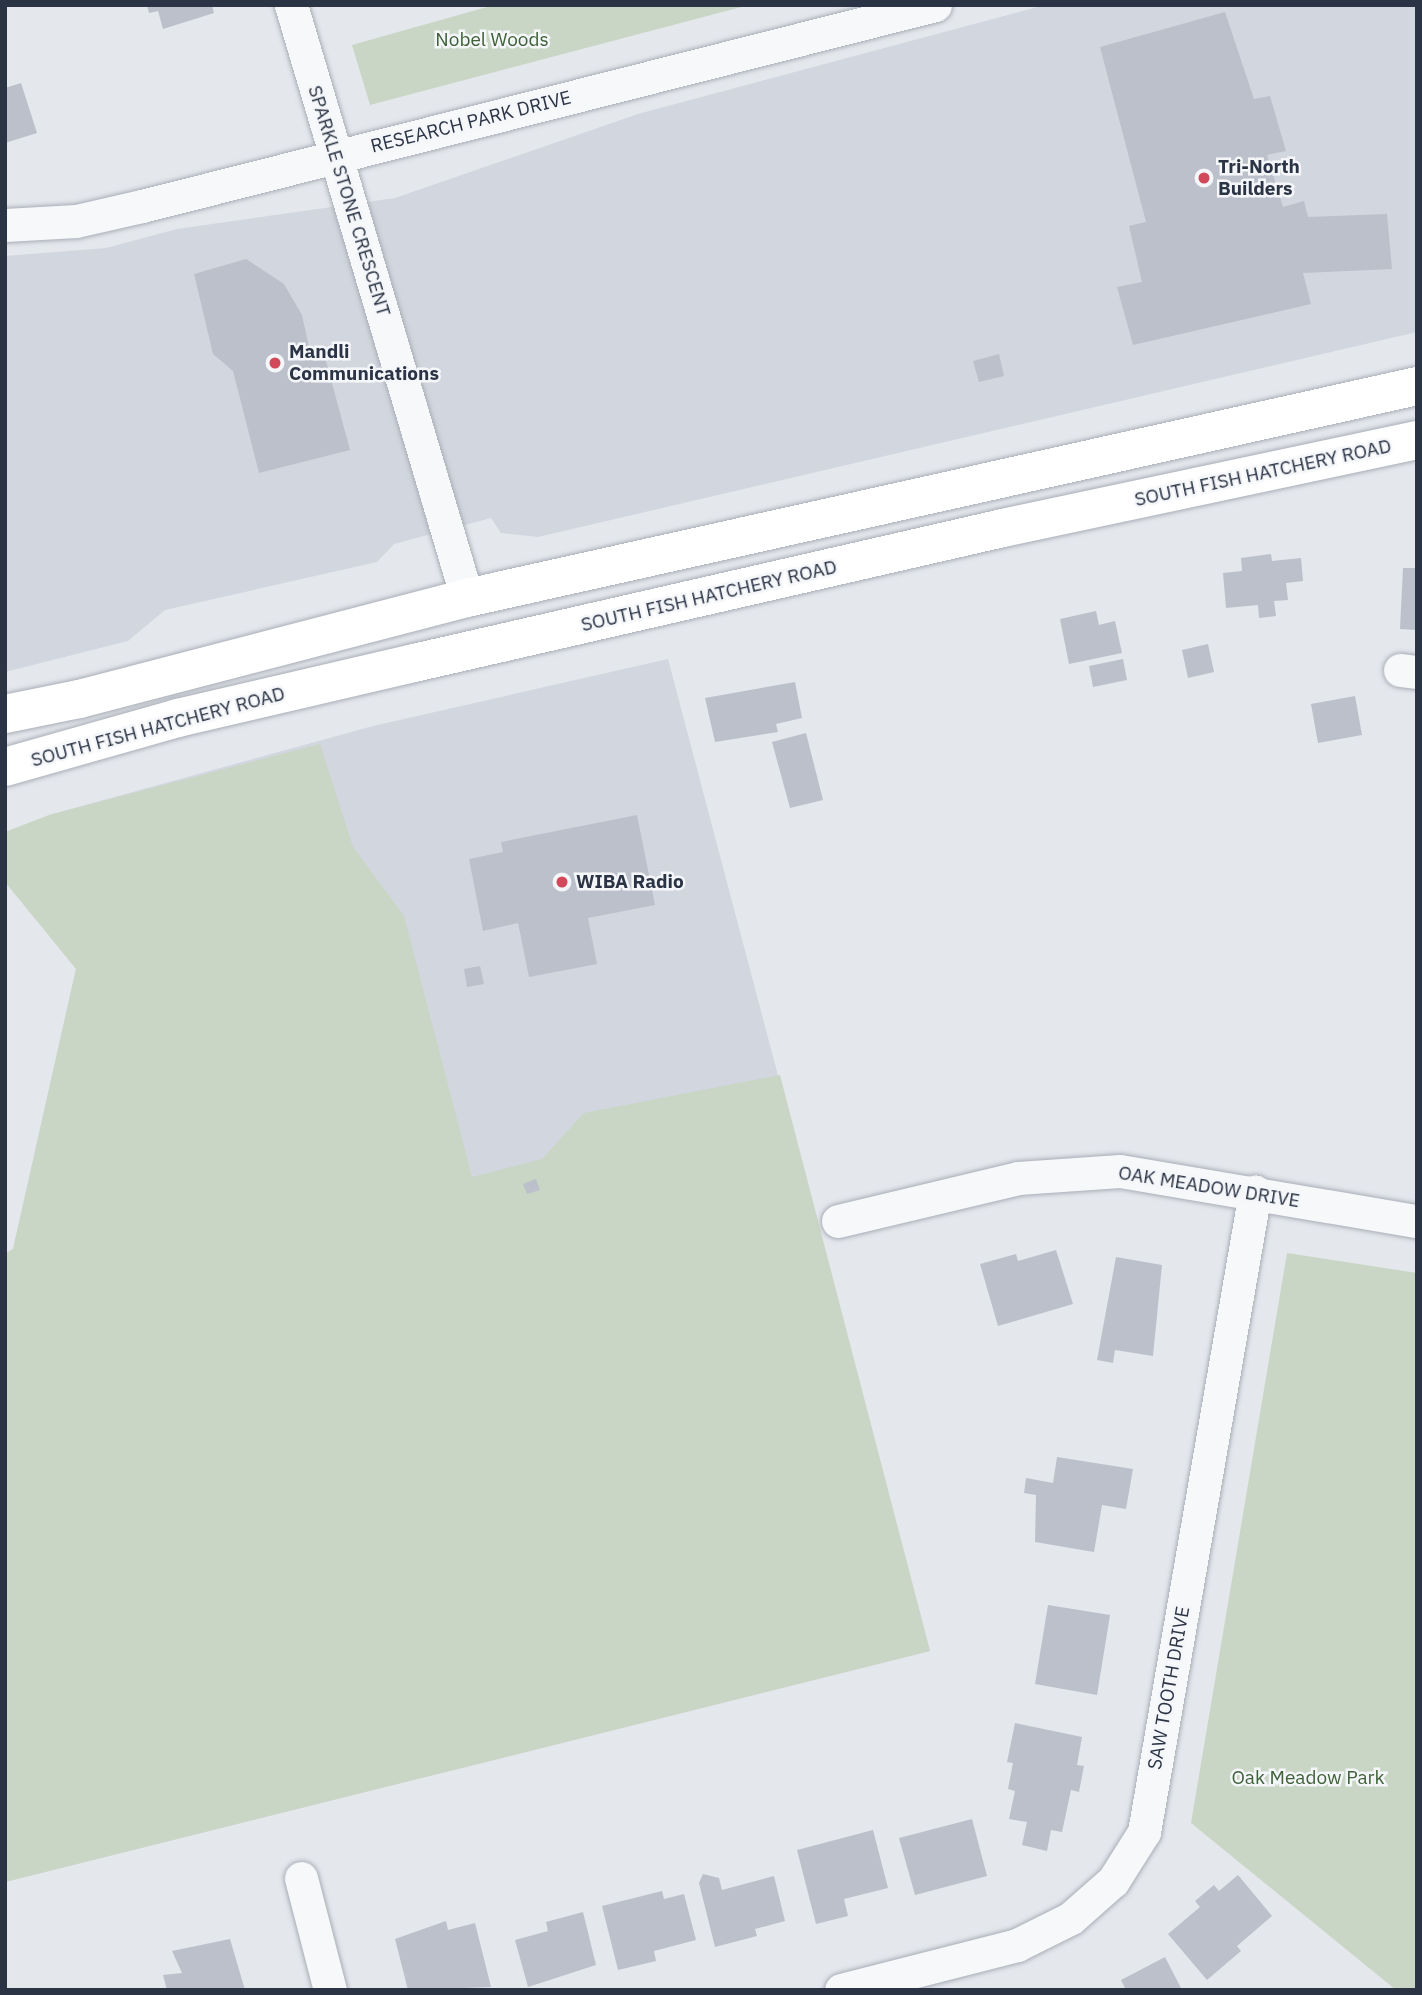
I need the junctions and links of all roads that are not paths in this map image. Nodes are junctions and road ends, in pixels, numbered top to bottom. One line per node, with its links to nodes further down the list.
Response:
1 (291, 5): 3 (street, SPARKLE STONE CRESCENT)
2 (935, 5): 3 (street, RESEARCH PARK DRIVE)
3 (335, 155): 4 (street, RESEARCH PARK DRIVE); 7 (street, SPARKLE STONE CRESCENT)
4 (5, 225)
5 (1417, 386): 7 (main road)
6 (1417, 440): 9 (main road, SOUTH FISH HATCHERY ROAD)
7 (467, 598): 8 (main road)
8 (5, 713)
9 (5, 767)
10 (1255, 1192): 11 (street, OAK MEADOW DRIVE); 12 (street, OAK MEADOW DRIVE); 15 (street, SAW TOOTH DRIVE)
11 (838, 1221)
12 (1417, 1221)
13 (301, 1878): 14 (street)
14 (330, 1990)
15 (841, 1990)

